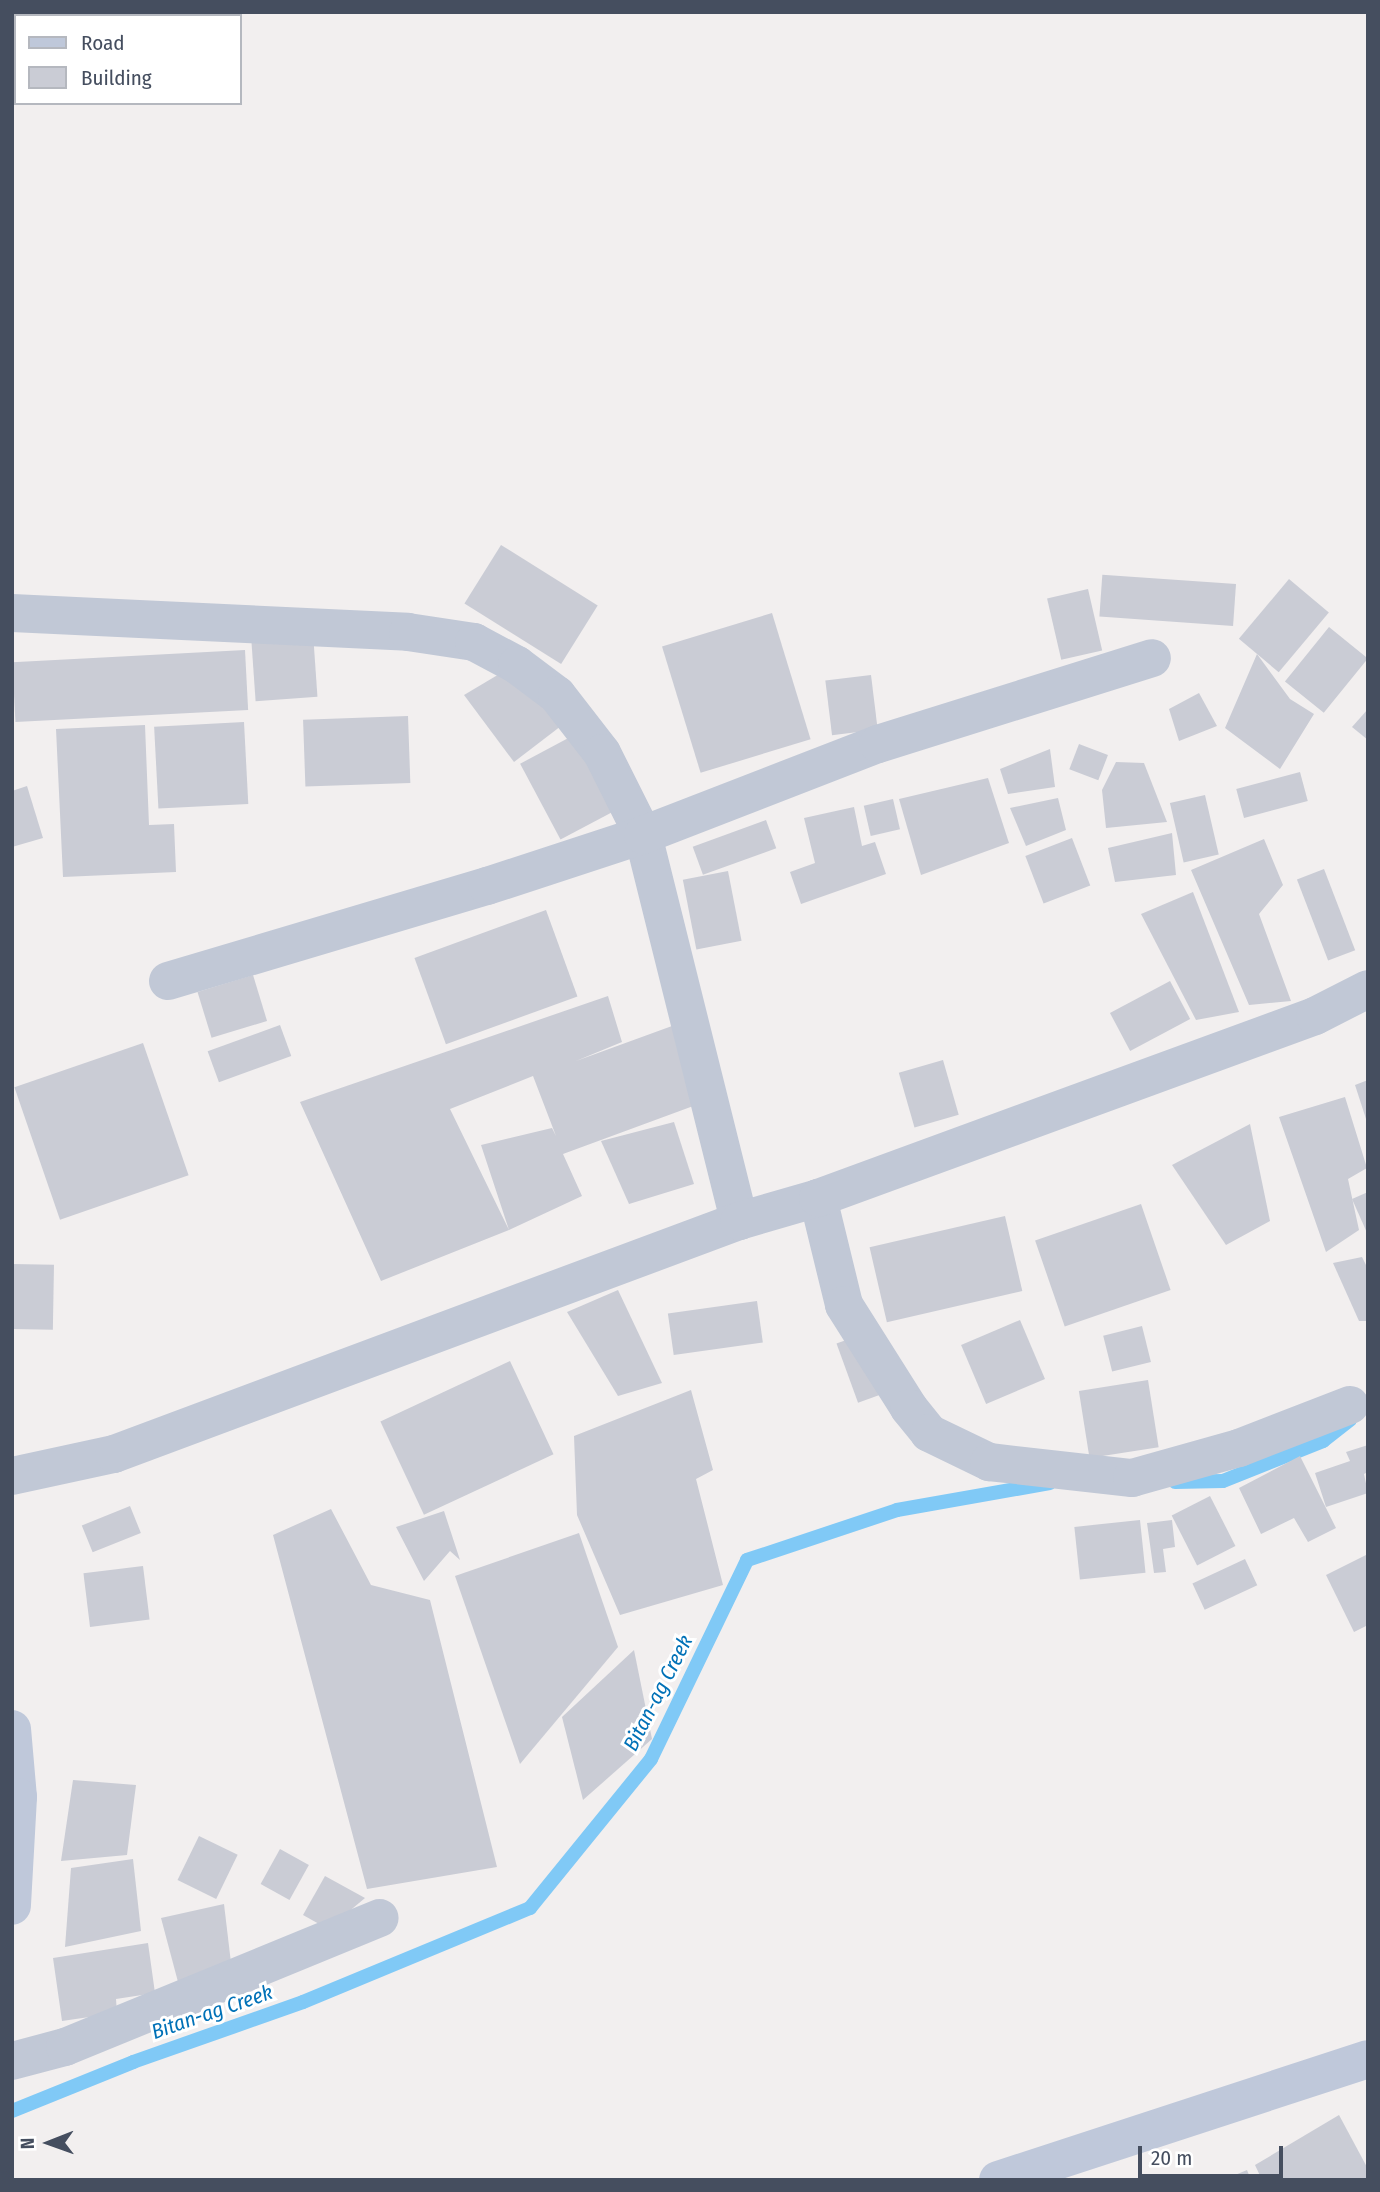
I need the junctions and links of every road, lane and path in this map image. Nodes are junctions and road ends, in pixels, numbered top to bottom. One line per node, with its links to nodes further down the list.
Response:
1 (12, 613): 3 (street)
2 (1152, 657): 3 (street)
3 (643, 835): 4 (street); 7 (street)
4 (168, 981)
5 (1368, 989): 6 (street)
6 (818, 1198): 7 (street); 8 (street)
7 (739, 1221): 9 (street)
8 (1350, 1405)
9 (12, 1476)
10 (12, 1729): 11 (main road)
11 (12, 1906)
12 (380, 1918): 14 (street)
13 (1368, 2059): 15 (main road)
14 (12, 2061)
15 (998, 2180)

